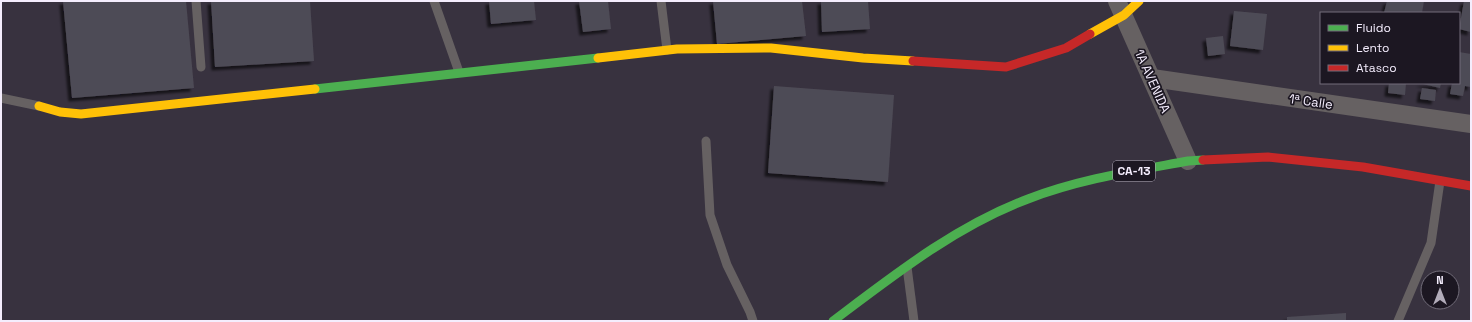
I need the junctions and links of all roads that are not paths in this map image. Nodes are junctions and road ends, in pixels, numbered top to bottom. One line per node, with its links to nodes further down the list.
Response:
1 (196, 1): 7 (lane)
2 (434, 1): 8 (lane)
3 (661, 1): 6 (lane)
4 (1139, 1): 5 (street)
5 (1120, 8): 6 (street); 9 (street, 1A AVENIDA)
6 (667, 50): 8 (street)
7 (201, 67)
8 (459, 72): 11 (street)
9 (1152, 78): 12 (street, 1ª Calle); 14 (street, 1A AVENIDA)
10 (1, 98): 11 (lane)
11 (39, 106)
12 (1471, 124)
13 (706, 141): 18 (lane)
14 (1188, 161): 15 (street, CA-13); 17 (street, CA-13)
15 (1440, 181): 16 (street, CA-13); 21 (lane)
16 (1471, 186)
17 (907, 266): 19 (street, CA-13); 20 (lane)
18 (753, 321)
19 (833, 321)
20 (914, 321)
21 (1398, 321)

